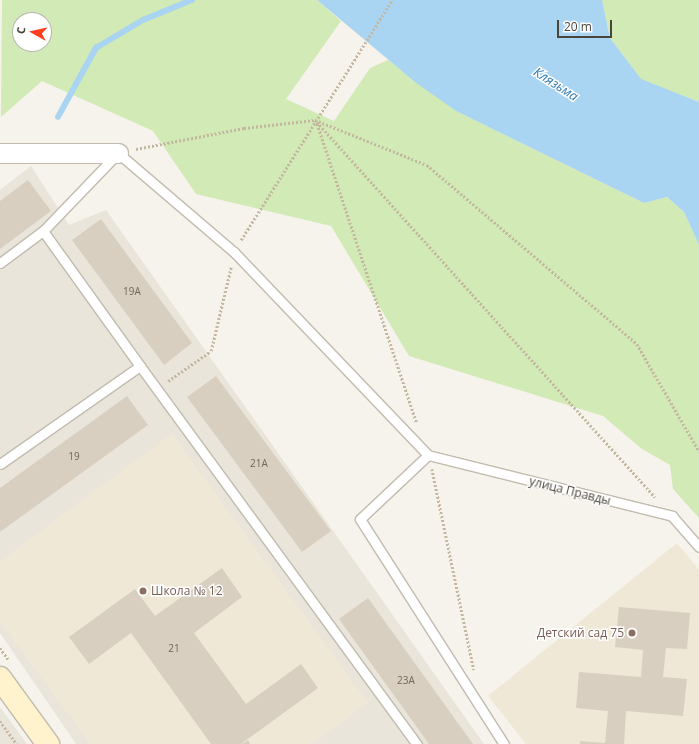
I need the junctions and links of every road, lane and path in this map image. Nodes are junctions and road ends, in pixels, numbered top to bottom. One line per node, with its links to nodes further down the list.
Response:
1 (392, 0): 2 (path)
2 (316, 120): 4 (path); 8 (path); 11 (path)
3 (0, 153): 4 (street)
4 (118, 153): 5 (lane); 9 (lane)
5 (43, 231): 6 (lane); 7 (lane)
6 (0, 262)
7 (140, 366): 10 (lane); 17 (lane)
8 (699, 451)
9 (428, 455): 11 (lane, улица Правды); 18 (lane)
10 (0, 464)
11 (672, 516): 12 (lane)
12 (699, 547)
13 (1, 680): 16 (main road)
14 (0, 721): 15 (path)
15 (16, 744)
16 (48, 744)
17 (417, 744)
18 (504, 744)

